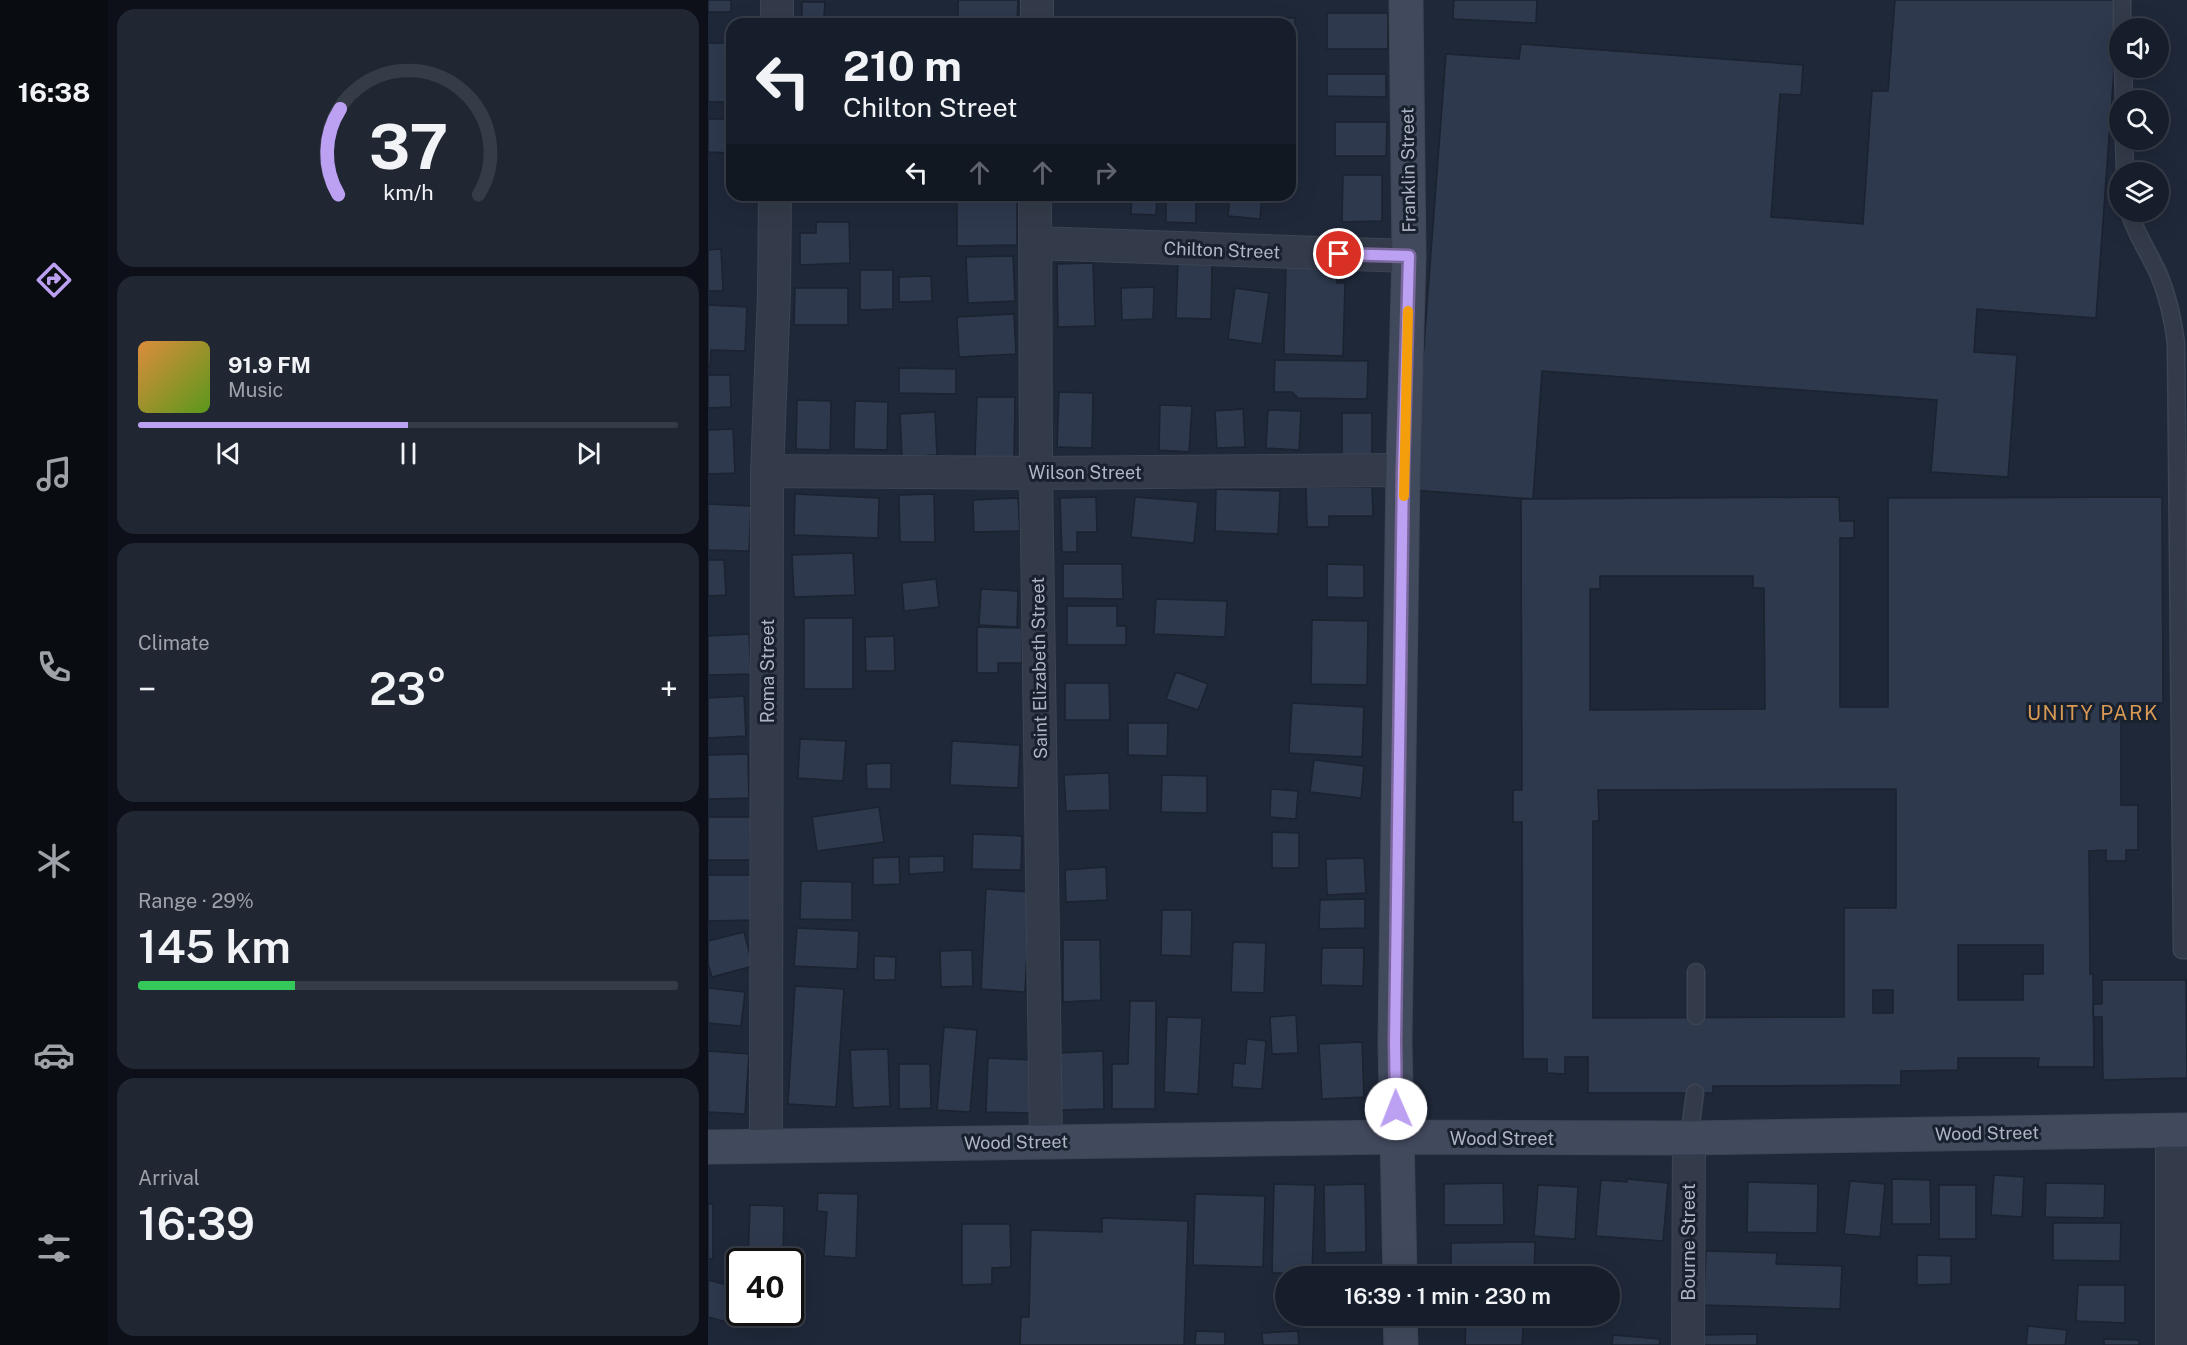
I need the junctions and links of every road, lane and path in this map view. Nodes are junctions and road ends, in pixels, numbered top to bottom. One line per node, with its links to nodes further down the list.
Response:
1 (777, 0): 5 (street)
2 (1037, 0): 6 (street)
3 (1406, 0): 12 (main road, Franklin Street)
4 (2122, 0): 7 (lane)
5 (777, 18)
6 (1037, 18)
7 (2122, 18)
8 (775, 201): 14 (street, Roma Street)
9 (1035, 201): 11 (street, Saint Elizabeth Street)
10 (2132, 222): 16 (lane)
11 (1035, 243): 12 (street, Chilton Street); 15 (street, Saint Elizabeth Street)
12 (1409, 256): 13 (main road, Franklin Street)
13 (1403, 470): 15 (street, Wilson Street); 21 (main road, Franklin Street)
14 (767, 471): 15 (street, Wilson Street); 24 (street, Roma Street)
15 (1036, 473): 23 (street, Saint Elizabeth Street)
16 (2187, 950)
17 (1696, 972): 18 (lane)
18 (1696, 1016)
19 (1695, 1093): 22 (lane)
20 (2179, 1130): 22 (main road, Wood Street); 30 (street)
21 (1397, 1137): 22 (main road, Wood Street); 23 (main road, Wood Street); 26 (main road, Franklin Street)
22 (1689, 1138): 29 (street, Bourne Street)
23 (1046, 1141): 24 (main road, Wood Street)
24 (766, 1146): 25 (main road, Wood Street)
25 (708, 1147)
26 (1400, 1266)
27 (1400, 1326): 28 (main road)
28 (1401, 1345)
29 (1688, 1345)
30 (2172, 1345)

